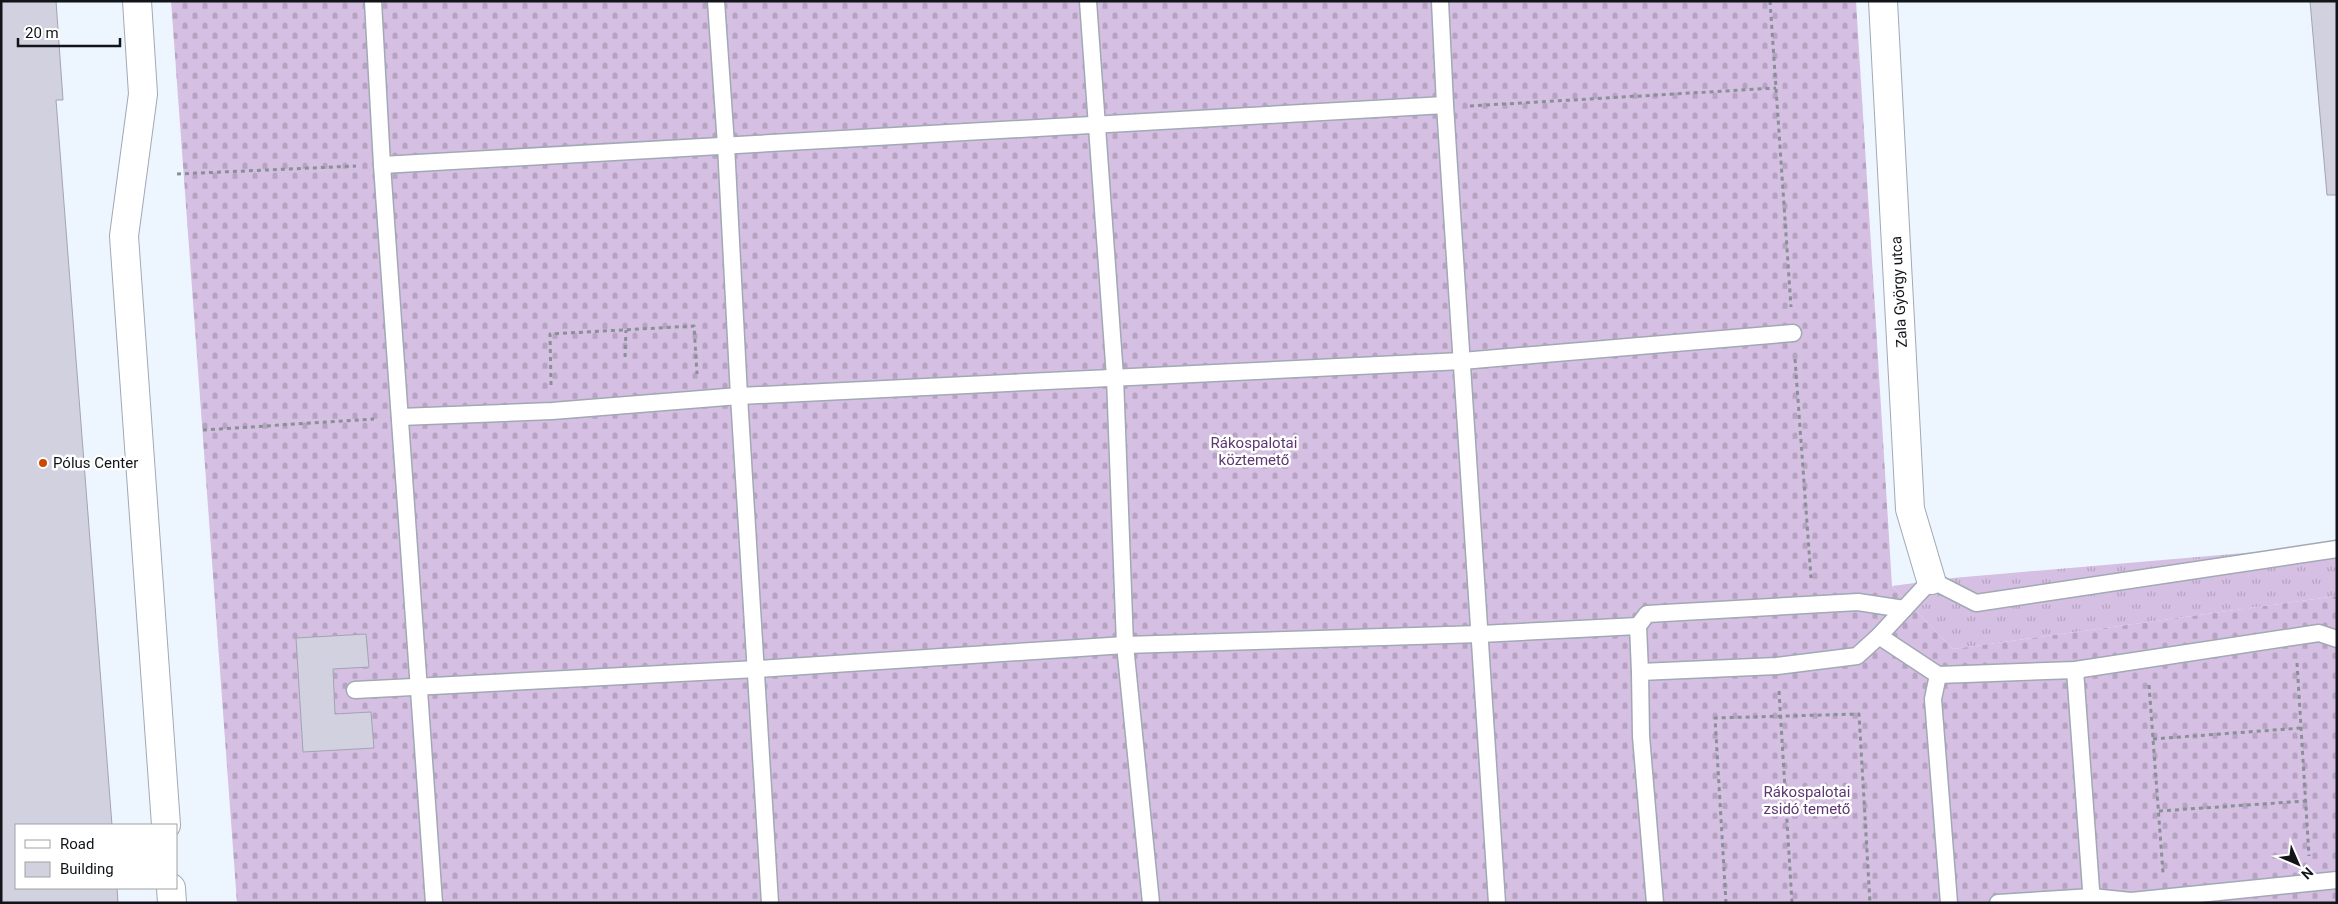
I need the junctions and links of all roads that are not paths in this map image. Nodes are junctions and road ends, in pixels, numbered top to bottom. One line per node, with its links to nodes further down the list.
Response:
1 (137, 1): 30 (street)
2 (373, 1): 10 (lane)
3 (716, 1): 9 (lane)
4 (1088, 1): 8 (lane)
5 (1440, 1): 7 (lane)
6 (1883, 1): 17 (street, Zala György utca)
7 (1445, 105): 8 (lane); 12 (lane)
8 (1096, 124): 9 (lane); 13 (lane)
9 (726, 145): 10 (lane); 14 (lane)
10 (382, 165): 15 (lane)
11 (1793, 333): 12 (lane)
12 (1462, 361): 13 (lane); 20 (lane)
13 (1115, 377): 14 (lane); 23 (lane)
14 (738, 396): 15 (lane); 24 (lane)
15 (400, 417): 28 (lane)
16 (2337, 549): 17 (lane)
17 (1931, 580): 18 (lane)
18 (1904, 609): 19 (lane); 21 (lane)
19 (1638, 626): 20 (lane); 26 (lane)
20 (1480, 634): 23 (lane); 38 (lane)
21 (1879, 636): 26 (lane); 27 (lane)
22 (2337, 639): 25 (lane)
23 (1125, 644): 24 (lane); 37 (lane)
24 (757, 669): 28 (lane); 36 (lane)
25 (2075, 670): 27 (lane); 33 (lane)
26 (1640, 672): 39 (lane)
27 (1938, 676): 40 (lane)
28 (419, 688): 29 (lane); 35 (lane)
29 (355, 690)
30 (166, 824)
31 (2337, 880): 33 (lane)
32 (170, 889): 34 (street)
33 (2092, 900): 41 (lane)
34 (172, 903)
35 (434, 903)
36 (770, 903)
37 (1152, 903)
38 (1497, 903)
39 (1655, 903)
40 (1949, 903)
41 (1998, 903)

